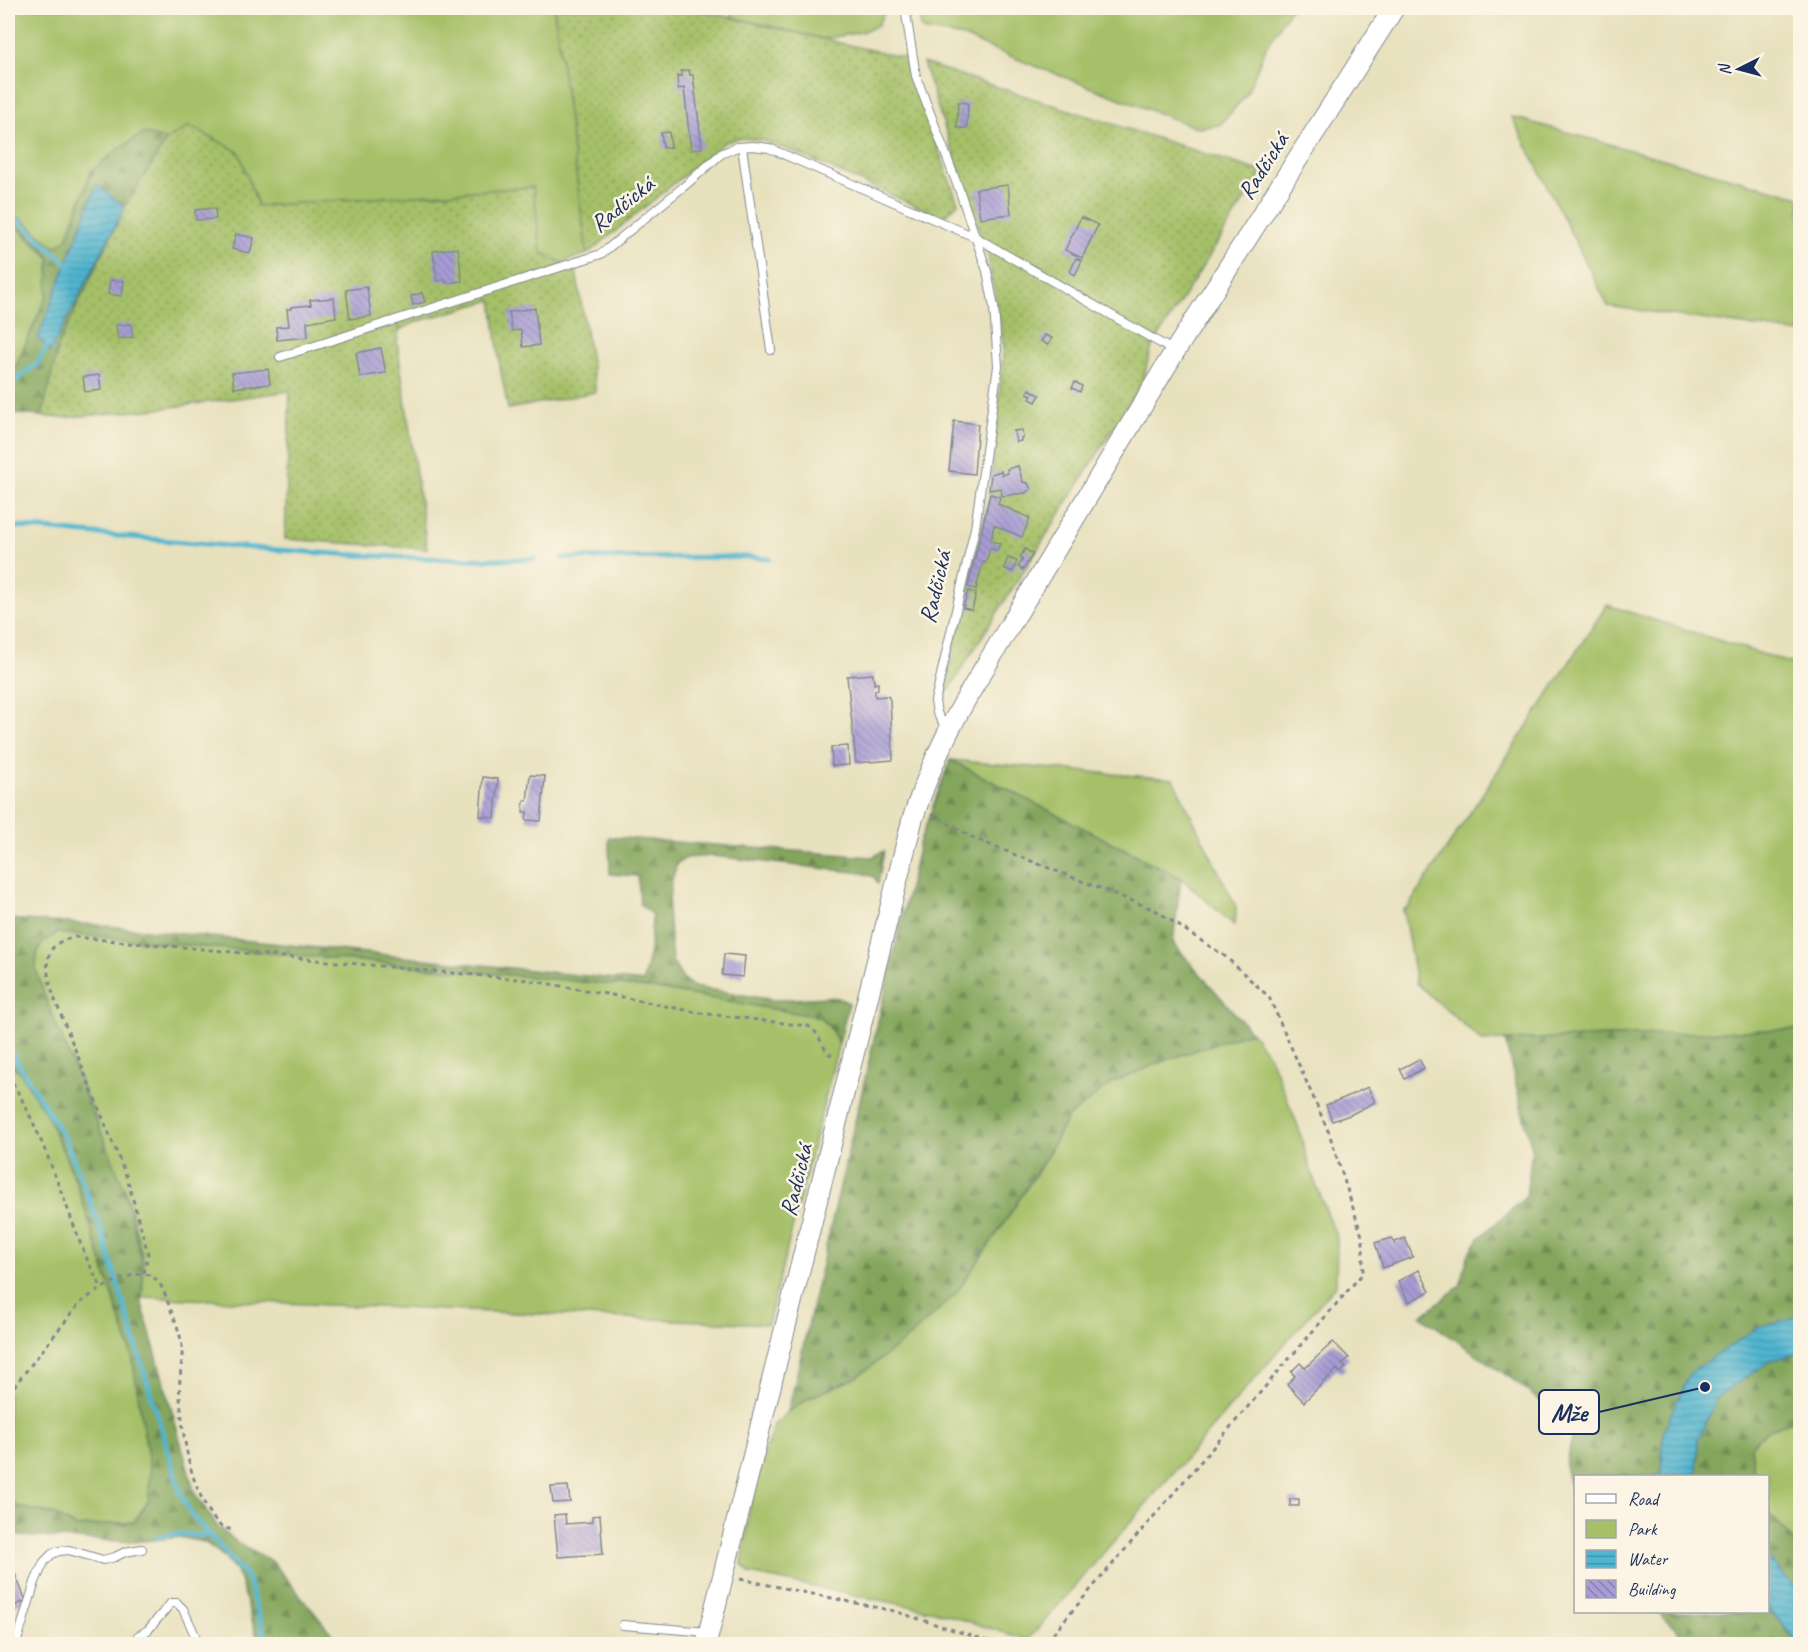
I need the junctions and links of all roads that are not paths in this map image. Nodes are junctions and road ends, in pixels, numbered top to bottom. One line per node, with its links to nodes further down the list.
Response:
1 (1394, 8): 6 (street, Radčická)
2 (905, 12): 4 (lane, Radčická)
3 (742, 147): 4 (lane, Radčická); 5 (lane); 7 (lane, Radčická)
4 (977, 238): 6 (lane, Radčická); 8 (lane, Radčická)
5 (771, 350)
6 (1175, 351): 8 (street, Radčická)
7 (280, 357)
8 (947, 732): 12 (street, Radčická)
9 (142, 1549): 15 (lane)
10 (623, 1625): 12 (lane)
11 (138, 1636): 16 (lane)
12 (708, 1638)
13 (8, 1639): 14 (lane)
14 (11, 1644)
15 (16, 1644)
16 (199, 1644)

